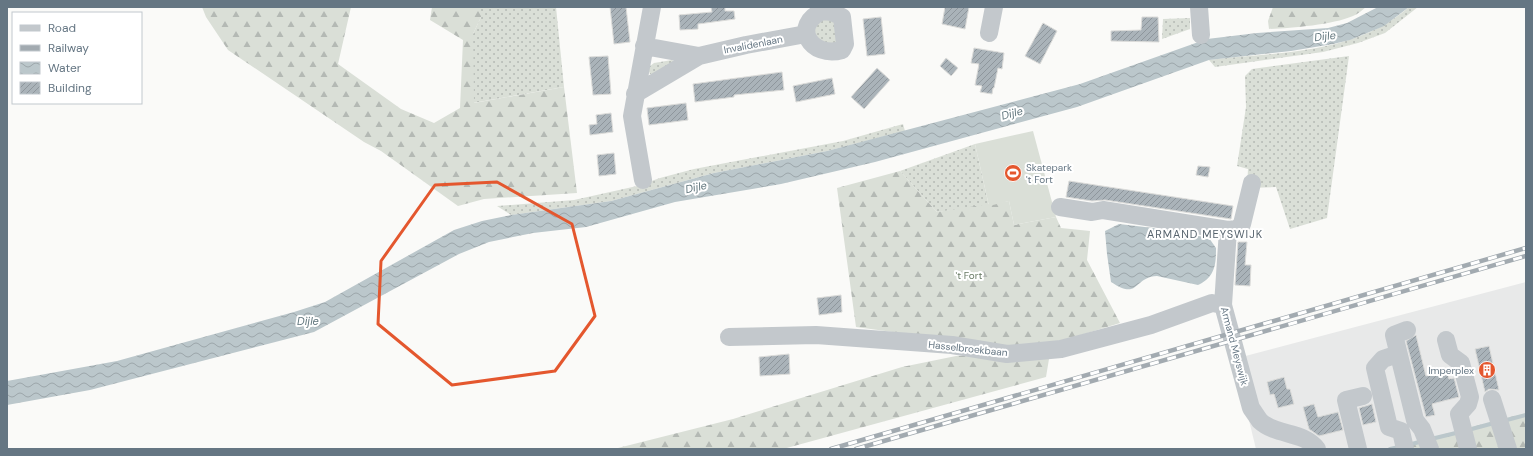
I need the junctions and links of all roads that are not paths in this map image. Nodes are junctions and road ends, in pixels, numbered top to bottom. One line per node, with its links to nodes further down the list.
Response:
1 (652, 7): 8 (street)
2 (994, 7): 5 (street)
3 (1199, 7): 7 (street)
4 (822, 9): 6 (street); 6 (street)
5 (990, 32)
6 (806, 34): 9 (street, Invalidenlaan)
7 (1200, 35)
8 (644, 46): 9 (street, Invalidenlaan); 10 (street)
9 (699, 56): 10 (street, Invalidenlaan)
10 (635, 94): 11 (street)
11 (643, 180)
12 (1252, 183): 14 (street)
13 (1060, 207): 14 (street)
14 (1228, 230): 15 (street, Armand Meyswijk)
15 (1223, 305): 17 (street, Hasselbroekbaan); 26 (street, Armand Meyswijk)
16 (1407, 330): 23 (street)
17 (729, 337)
18 (1446, 340): 22 (street)
19 (1392, 356): 24 (street)
20 (1363, 396): 25 (street)
21 (1497, 414): 27 (street)
22 (1465, 437)
23 (1427, 442)
24 (1404, 443)
25 (1357, 448)
26 (1317, 449)
27 (1508, 449)

